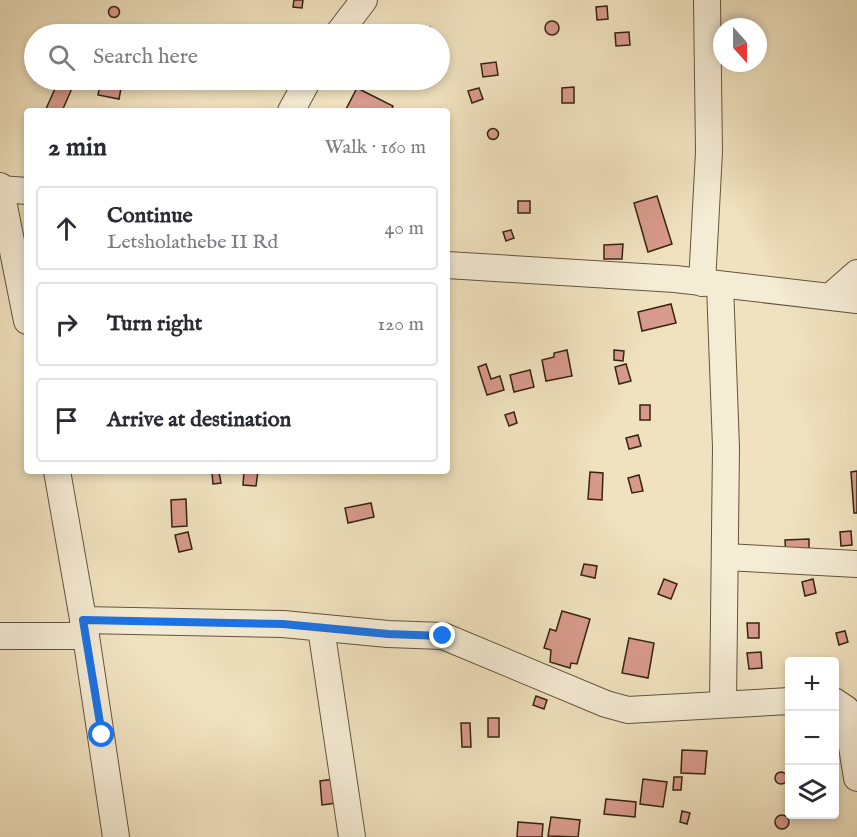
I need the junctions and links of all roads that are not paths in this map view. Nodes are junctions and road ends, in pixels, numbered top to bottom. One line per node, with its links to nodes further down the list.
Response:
1 (364, 0): 3 (street)
2 (706, 0): 10 (street)
3 (346, 24)
4 (303, 90): 5 (street)
5 (293, 108)
6 (0, 188): 7 (street); 13 (street)
7 (24, 192)
8 (450, 265): 10 (street)
9 (857, 273): 11 (street)
10 (711, 284): 11 (street); 15 (street)
11 (832, 295): 12 (street)
12 (857, 300)
13 (24, 306)
14 (58, 474): 17 (street)
15 (724, 557): 16 (street); 21 (street)
16 (857, 564)
17 (85, 628): 18 (street); 19 (street); 24 (street)
18 (321, 628): 21 (street); 25 (street)
19 (0, 636)
20 (785, 701): 21 (street)
21 (723, 704)
22 (839, 705): 23 (street)
23 (857, 778)
24 (116, 837)
25 (352, 837)

